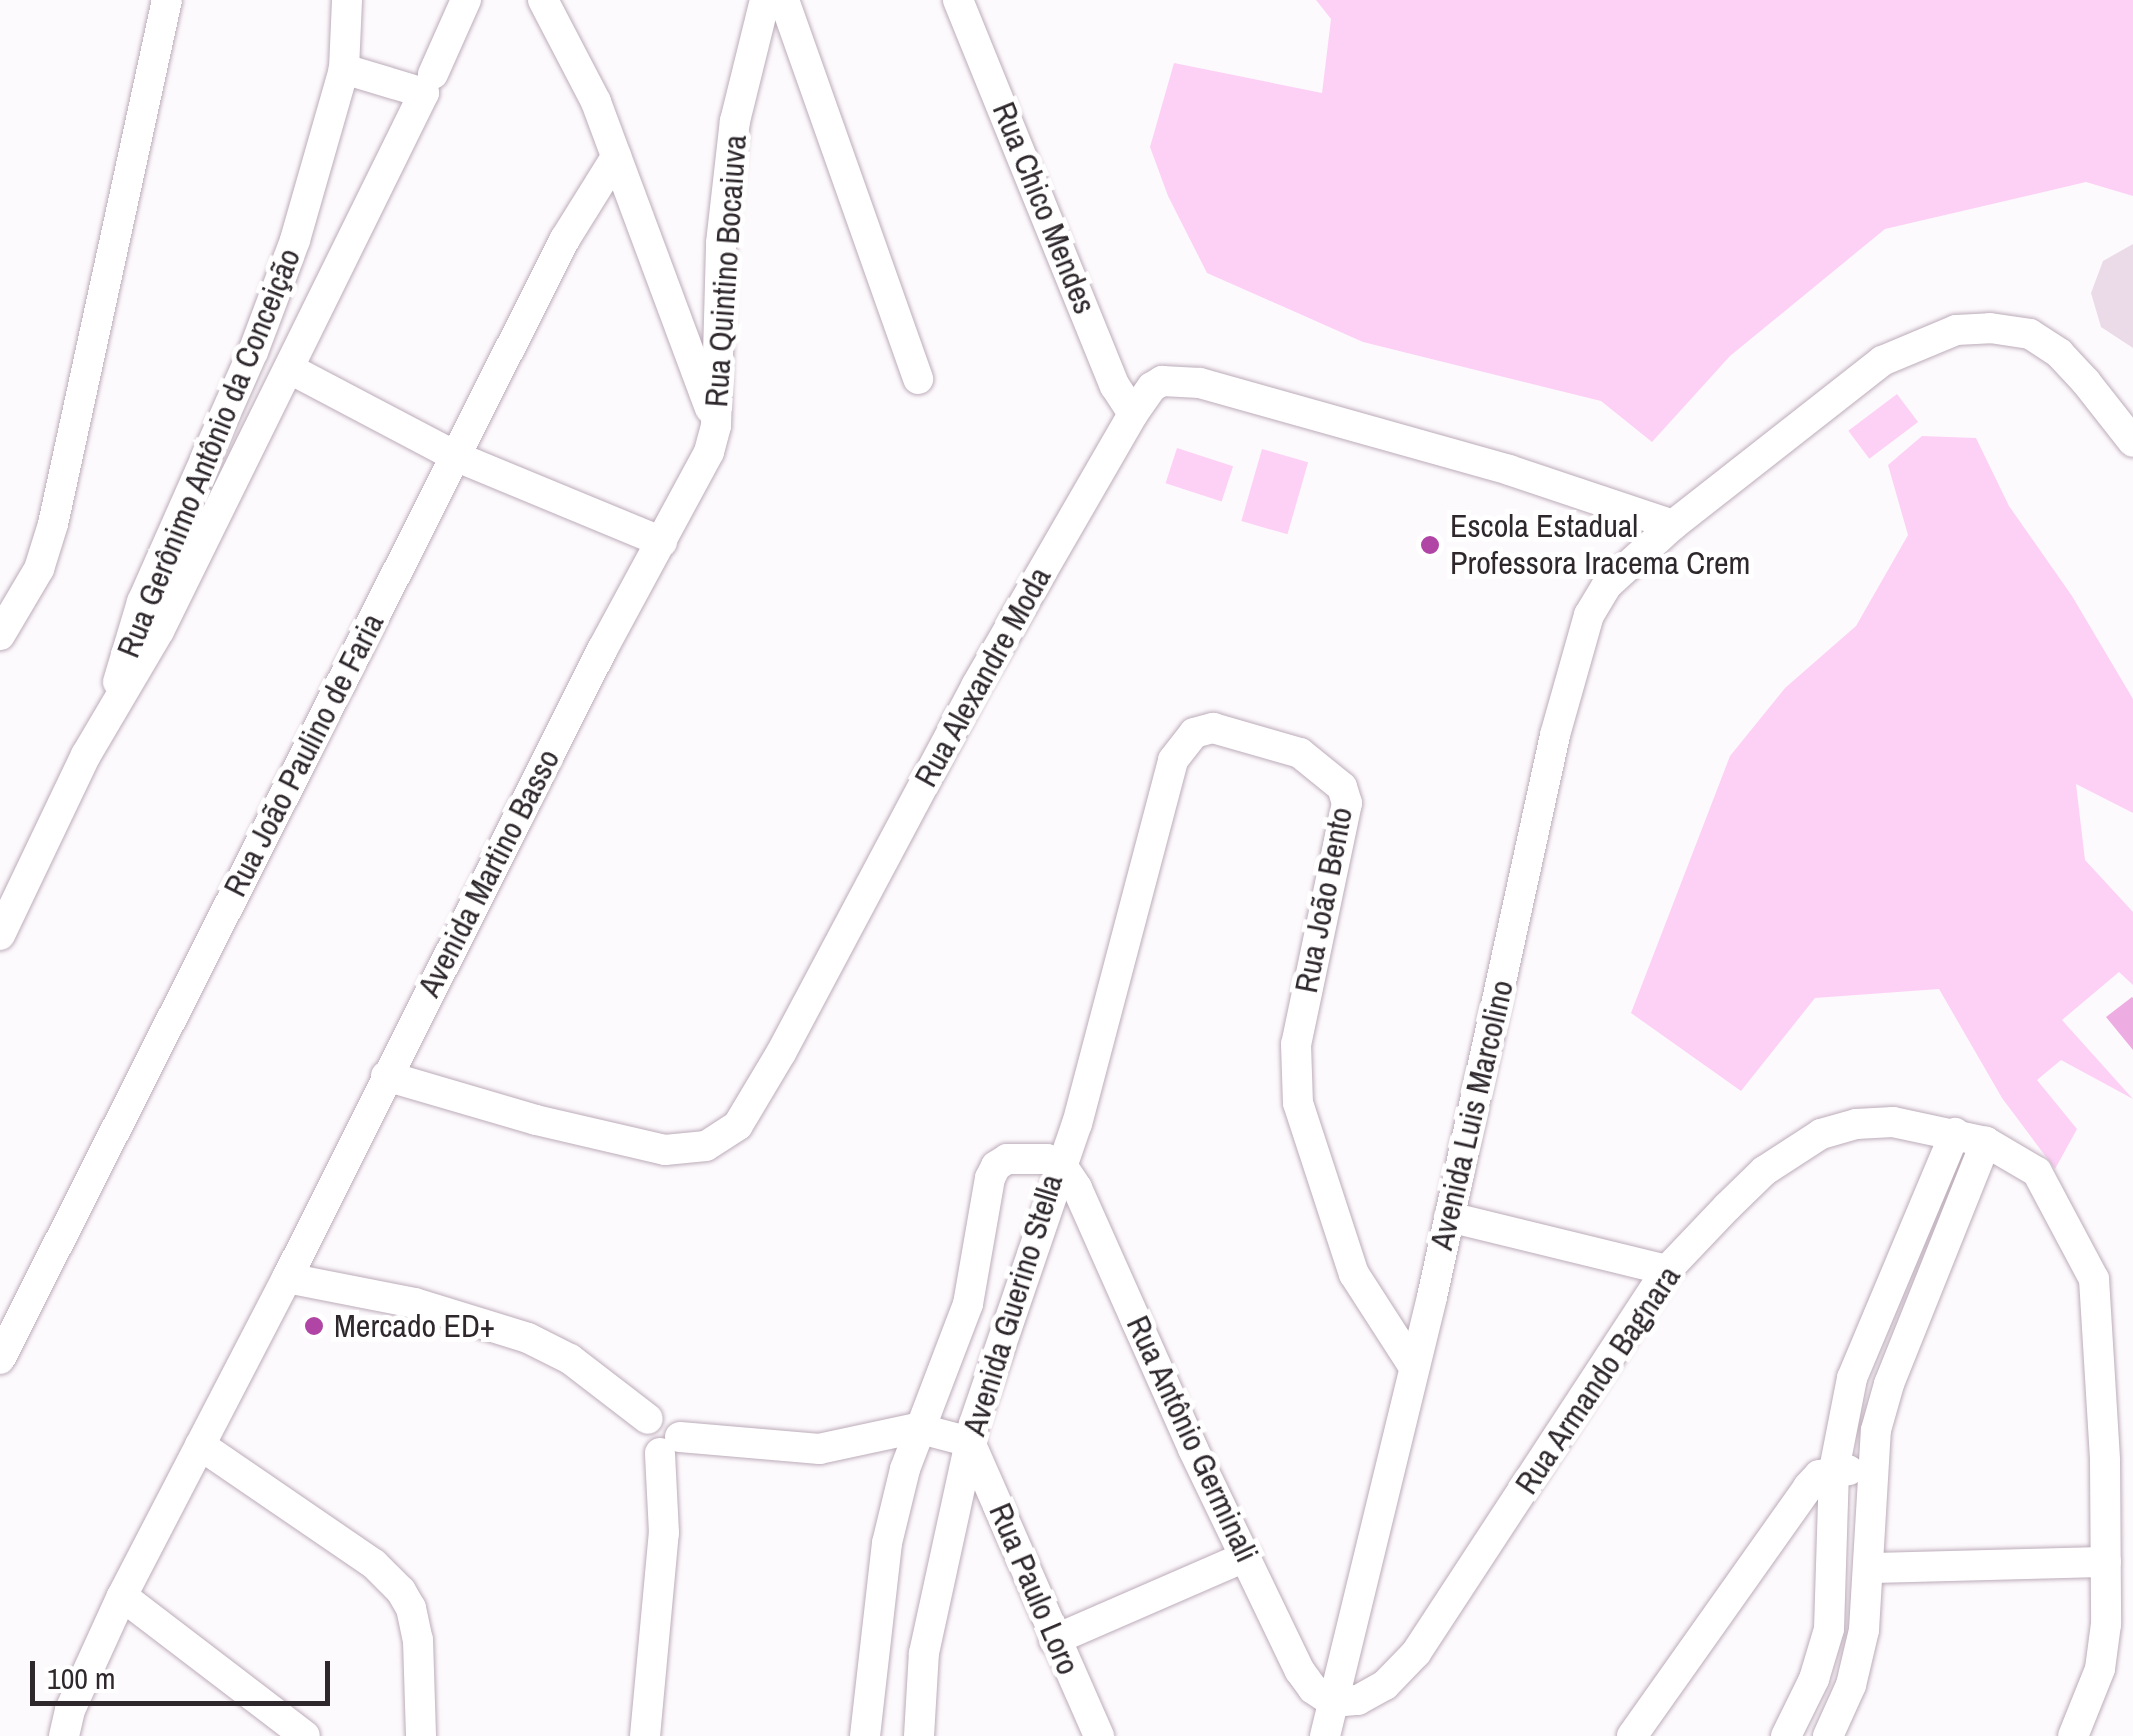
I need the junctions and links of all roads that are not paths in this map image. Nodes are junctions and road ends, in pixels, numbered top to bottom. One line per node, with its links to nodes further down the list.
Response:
1 (168, 0): 19 (street)
2 (346, 0): 8 (street, Rua Gerônimo Antônio da Conceição)
3 (466, 0): 9 (street, Rua Gerônimo Antônio da Conceição)
4 (543, 0): 10 (street)
5 (765, 0): 14 (street, Rua Quintino Bocaiuva)
6 (784, 0): 12 (street)
7 (958, 0): 13 (street, Rua Chico Mendes)
8 (344, 70): 9 (street); 20 (street, Rua Gerônimo Antônio da Conceição)
9 (428, 84): 11 (street, Rua Gerônimo Antônio da Conceição)
10 (616, 156): 14 (street); 16 (street, Rua João Paulino de Faria)
11 (290, 369): 16 (street); 20 (street, Rua Gerônimo Antônio da Conceição)
12 (918, 379)
13 (1133, 414): 17 (street, Rua Alexandre Moda); 22 (street, Rua Alexandre Moda)
14 (716, 426): 18 (street, Avenida Martino Basso)
15 (2133, 442): 17 (street, Avenida Luis Marcolino)
16 (457, 457): 18 (street); 29 (street, Rua João Paulino de Faria)
17 (1673, 525): 26 (street, Avenida Luis Marcolino)
18 (662, 542): 22 (street, Avenida Martino Basso)
19 (0, 635)
20 (113, 705): 21 (street)
21 (0, 935)
22 (386, 1076): 28 (street, Avenida Martino Basso)
23 (1955, 1133): 24 (street, Rua Armando Bagnara); 27 (street, Rua Armando Bagnara); 35 (street)
24 (1986, 1142): 36 (street); 38 (street, Rua Armando Bagnara)
25 (1062, 1167): 30 (street, Rua João Bento); 31 (street, Avenida Guerino Stella); 32 (street, Avenida Guerino Stella); 37 (street, Rua Antônio Germinali)
26 (1449, 1217): 27 (street); 30 (street, Avenida Luis Marcolino)
27 (1667, 1270): 42 (street, Rua Armando Bagnara)
28 (287, 1278): 33 (street, Avenida Martino Basso); 34 (street)
29 (0, 1358)
30 (1414, 1366): 42 (street, Avenida Luis Marcolino)
31 (917, 1428): 32 (street); 34 (street); 47 (street, Avenida Guerino Stella)
32 (970, 1442): 41 (street, Rua Paulo Loro); 48 (street, Avenida Guerino Stella)
33 (200, 1445): 40 (street, Avenida Martino Basso); 45 (street)
34 (670, 1445): 46 (street)
35 (1834, 1470): 36 (street); 51 (street); 52 (street)
36 (1872, 1470): 39 (street)
37 (1247, 1556): 41 (street); 42 (street, Rua Antônio Germinali)
38 (2106, 1562): 39 (street); 54 (street, Rua Armando Bagnara)
39 (1870, 1568): 53 (street)
40 (122, 1596): 43 (street, Avenida Martino Basso); 44 (street)
41 (1054, 1640): 49 (street, Rua Paulo Loro)
42 (1333, 1702): 50 (street, Avenida Luis Marcolino)
43 (64, 1736)
44 (305, 1736)
45 (421, 1736)
46 (645, 1736)
47 (865, 1736)
48 (920, 1736)
49 (1099, 1736)
50 (1325, 1736)
51 (1632, 1736)
52 (1786, 1736)
53 (1828, 1736)
54 (2073, 1736)

